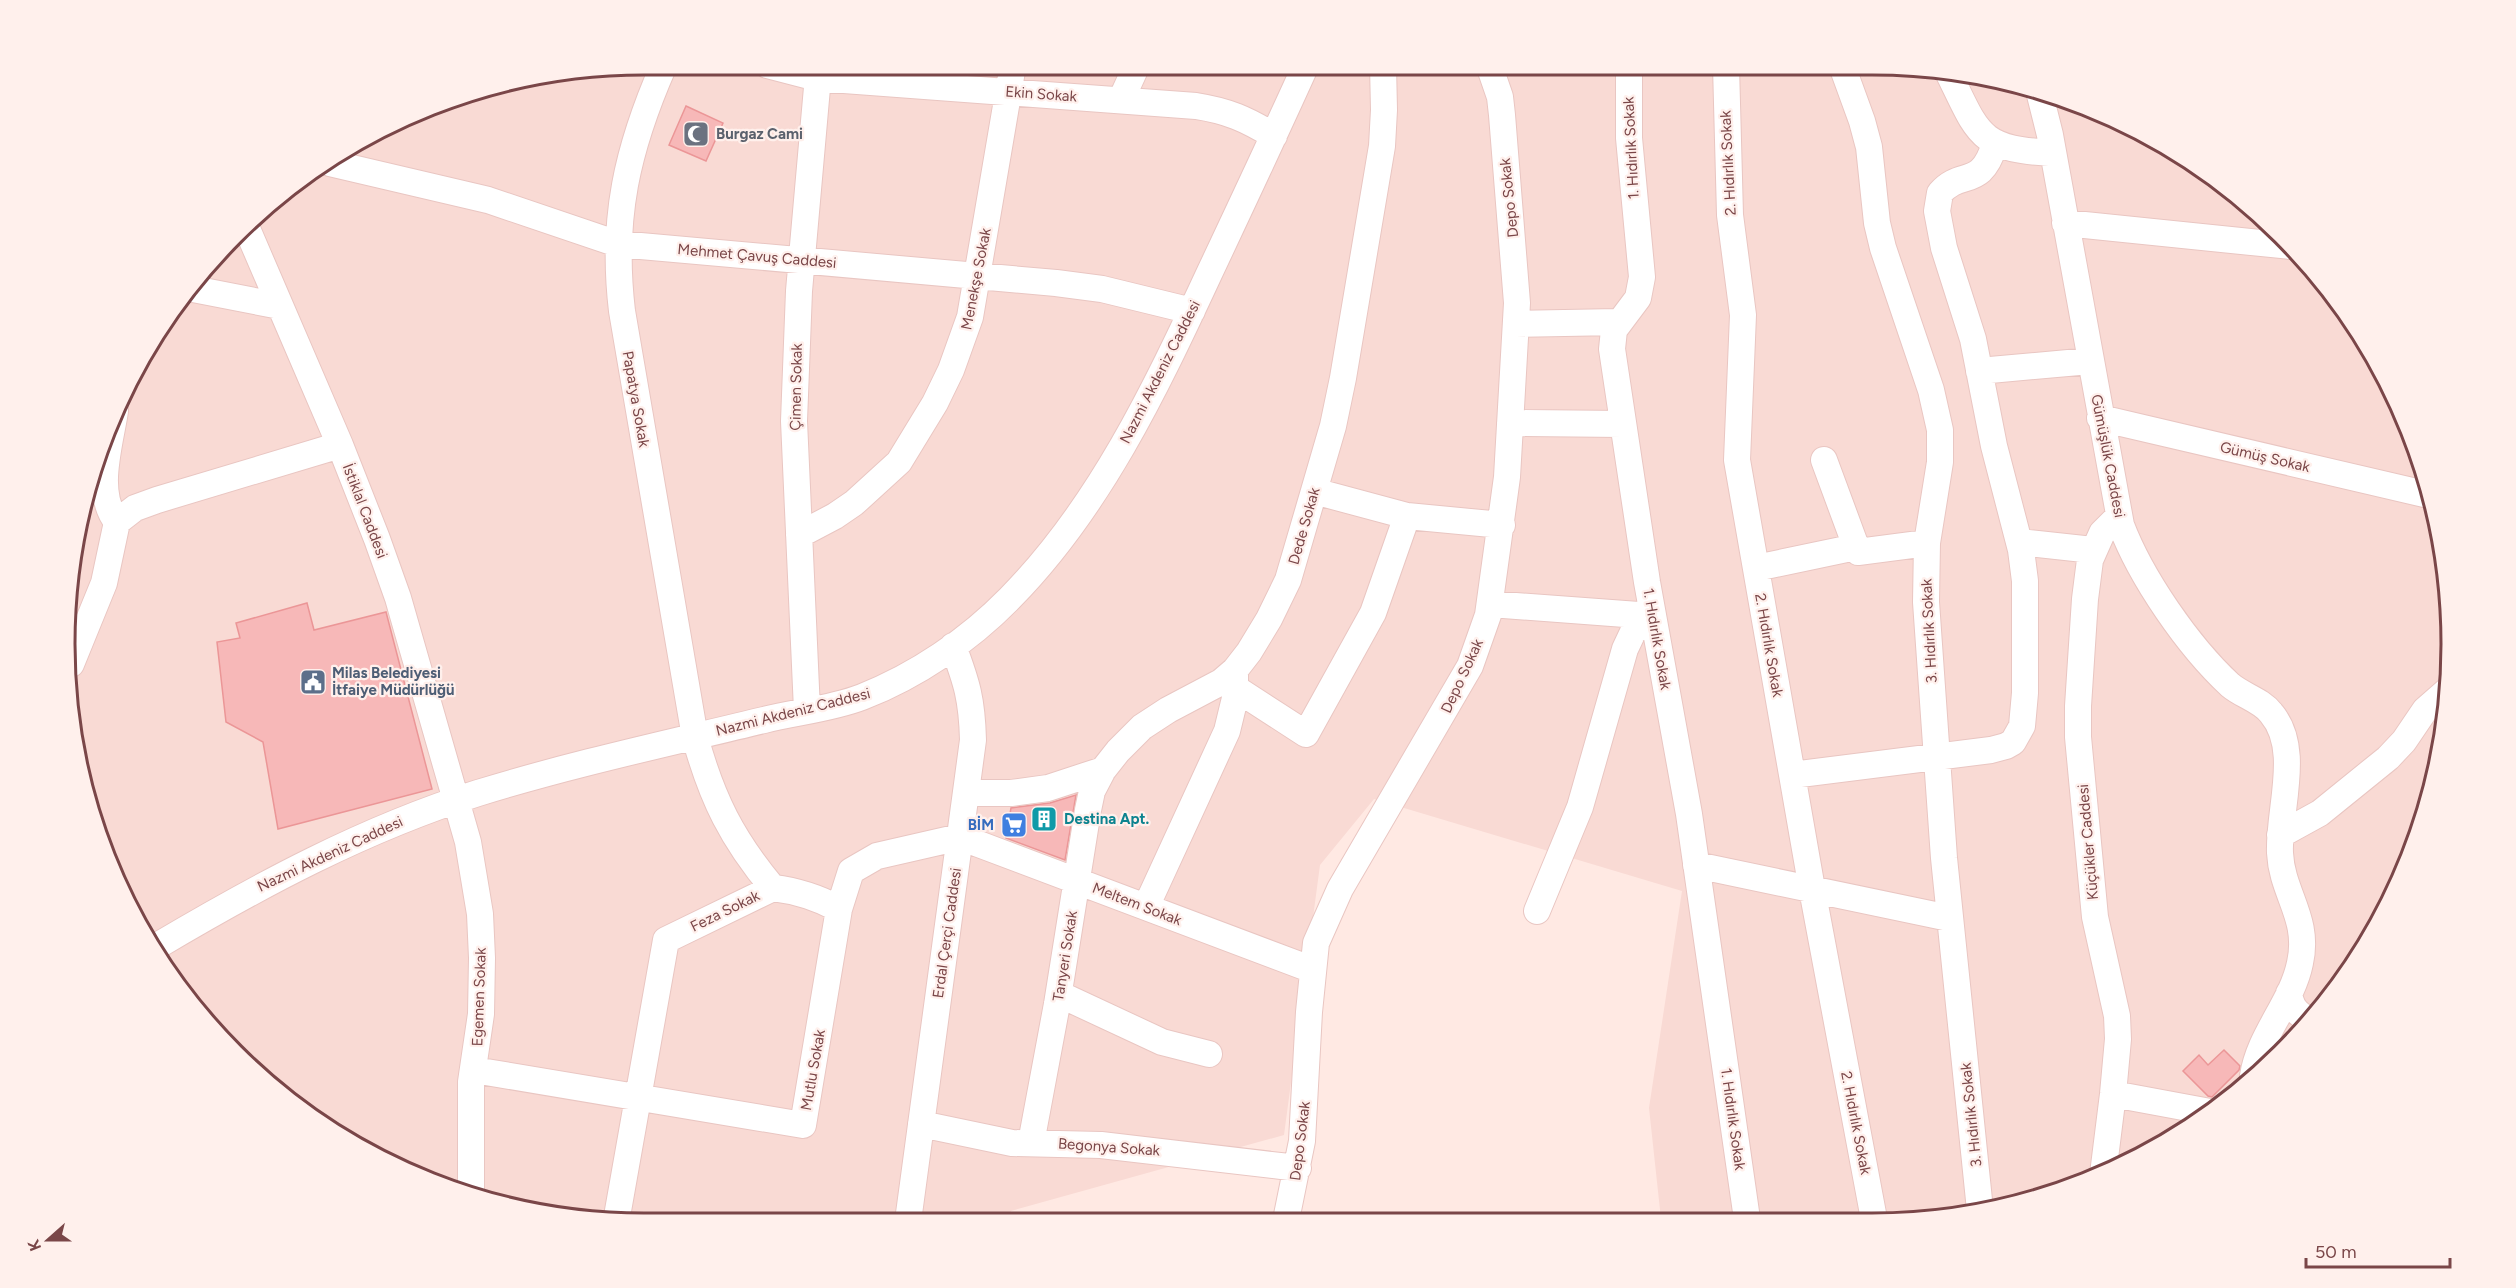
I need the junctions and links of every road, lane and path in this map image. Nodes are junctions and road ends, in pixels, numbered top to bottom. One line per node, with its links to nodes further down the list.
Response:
1 (658, 75): 23 (street, Papatya Sokak)
2 (818, 75): 24 (street, Çimen Sokak)
3 (855, 75): 13 (street, Ekin Sokak)
4 (1012, 75): 13 (street, Menekşe Sokak)
5 (1132, 75): 14 (street)
6 (1301, 75): 16 (street, Nazmi Akdeniz Caddesi)
7 (1383, 75): 39 (street, Dede Sokak)
8 (1492, 75): 30 (street, Depo Sokak)
9 (1629, 75): 29 (street, 1. Hıdırlık Sokak)
10 (1726, 75): 50 (street, 2. Hıdırlık Sokak)
11 (1845, 75): 47 (street, 3. Hıdırlık Sokak)
12 (1953, 81): 17 (street)
13 (1010, 92): 14 (street, Ekin Sokak); 25 (street, Menekşe Sokak)
14 (1121, 100): 16 (street, Ekin Sokak)
15 (2041, 101): 18 (street, Gümüşlük Caddesi)
16 (1274, 136): 28 (street, Nazmi Akdeniz Caddesi)
17 (1995, 144): 18 (street); 32 (street)
18 (2053, 153): 20 (street, Gümüşlük Caddesi)
19 (338, 165): 23 (street, Mehmet Çavuş Caddesi)
20 (2065, 223): 22 (street); 31 (street, Gümüşlük Caddesi)
21 (250, 235): 27 (street, İstiklal Caddesi)
22 (2269, 237)
23 (618, 244): 24 (street, Mehmet Çavuş Caddesi); 58 (street, Papatya Sokak)
24 (802, 259): 25 (street, Mehmet Çavuş Caddesi); 45 (street, Çimen Sokak)
25 (978, 276): 28 (street, Mehmet Çavuş Caddesi); 45 (street, Menekşe Sokak)
26 (199, 290): 27 (street)
27 (280, 306): 36 (street, İstiklal Caddesi)
28 (1192, 311): 53 (street, Nazmi Akdeniz Caddesi)
29 (1618, 322): 30 (street); 35 (street, 1. Hıdırlık Sokak)
30 (1516, 324): 34 (street, Depo Sokak)
31 (2090, 362): 32 (street); 33 (street, Gümüşlük Caddesi)
32 (1979, 371): 46 (street)
33 (2100, 418): 40 (street, Gümüş Sokak); 42 (street, Gümüşlük Caddesi)
34 (1510, 423): 35 (street); 44 (street, Depo Sokak)
35 (1623, 424): 52 (street, 1. Hıdırlık Sokak)
36 (340, 445): 43 (street); 63 (street, İstiklal Caddesi)
37 (110, 447): 43 (street)
38 (1824, 460): 48 (street)
39 (1314, 491): 41 (street); 55 (street, Dede Sokak)
40 (2421, 493)
41 (1407, 516): 44 (street); 55 (street)
42 (2119, 516): 49 (street, Küçükler Caddesi); 64 (street, Gümüşlük Caddesi)
43 (117, 522): 54 (street)
44 (1502, 525): 51 (street, Depo Sokak)
45 (799, 535): 57 (street, Çimen Sokak)
46 (2019, 542): 49 (street); 59 (street)
47 (1928, 543): 48 (street); 59 (street, 3. Hıdırlık Sokak)
48 (1857, 546): 50 (street)
49 (2093, 550): 82 (street, Küçükler Caddesi)
50 (1756, 568): 61 (street, 2. Hıdırlık Sokak)
51 (1490, 604): 52 (street); 75 (street, Depo Sokak)
52 (1652, 616): 66 (street, 1. Hıdırlık Sokak); 72 (street)
53 (953, 646): 57 (street, Nazmi Akdeniz Caddesi); 62 (street, Erdal Çerçi Caddesi)
54 (75, 653)
55 (1235, 679): 60 (street, Dede Sokak); 70 (street)
56 (2438, 699): 64 (street)
57 (807, 710): 58 (street, Nazmi Akdeniz Caddesi)
58 (694, 737): 63 (street, Nazmi Akdeniz Caddesi); 68 (street, Feza Sokak)
59 (1938, 757): 61 (street); 73 (street, 3. Hıdırlık Sokak)
60 (1103, 770): 62 (street); 67 (street, Tanyeri Sokak)
61 (1792, 775): 69 (street, 2. Hıdırlık Sokak)
62 (966, 793): 65 (street, Erdal Çerçi Caddesi)
63 (454, 801): 74 (street, Nazmi Akdeniz Caddesi); 81 (street, Egemen Sokak)
64 (2280, 834): 76 (street, Gümüşlük Caddesi)
65 (960, 837): 67 (street, Meltem Sokak); 71 (street, Mutlu Sokak); 85 (street, Erdal Çerçi Caddesi)
66 (1696, 865): 69 (street); 94 (street, 1. Hıdırlık Sokak)
67 (1077, 881): 70 (street, Meltem Sokak); 77 (street, Tanyeri Sokak)
68 (773, 888): 71 (street); 83 (street, Feza Sokak)
69 (1812, 889): 73 (street); 95 (street, 2. Hıdırlık Sokak)
70 (1146, 907): 75 (street, Meltem Sokak)
71 (839, 909): 83 (street, Mutlu Sokak)
72 (1537, 911)
73 (1949, 918): 90 (street, 3. Hıdırlık Sokak)
74 (161, 944)
75 (1313, 970): 88 (street, Depo Sokak)
76 (2289, 993): 78 (street); 80 (street, Gümüşlük Caddesi)
77 (1059, 994): 79 (street); 86 (street, Tanyeri Sokak)
78 (2303, 1015)
79 (1209, 1054)
80 (2258, 1062)
81 (474, 1070): 83 (street, Mutlu Sokak); 89 (street, Egemen Sokak)
82 (2113, 1094): 84 (street); 87 (street, Küçükler Caddesi)
83 (638, 1098): 91 (street)
84 (2198, 1110)
85 (921, 1124): 86 (street, Begonya Sokak); 92 (street, Erdal Çerçi Caddesi)
86 (1031, 1143): 88 (street, Begonya Sokak)
87 (2104, 1163)
88 (1298, 1168): 93 (street, Depo Sokak)
89 (471, 1186)
90 (1979, 1203)
91 (618, 1212)
92 (909, 1213)
93 (1288, 1213)
94 (1746, 1213)
95 (1873, 1213)

